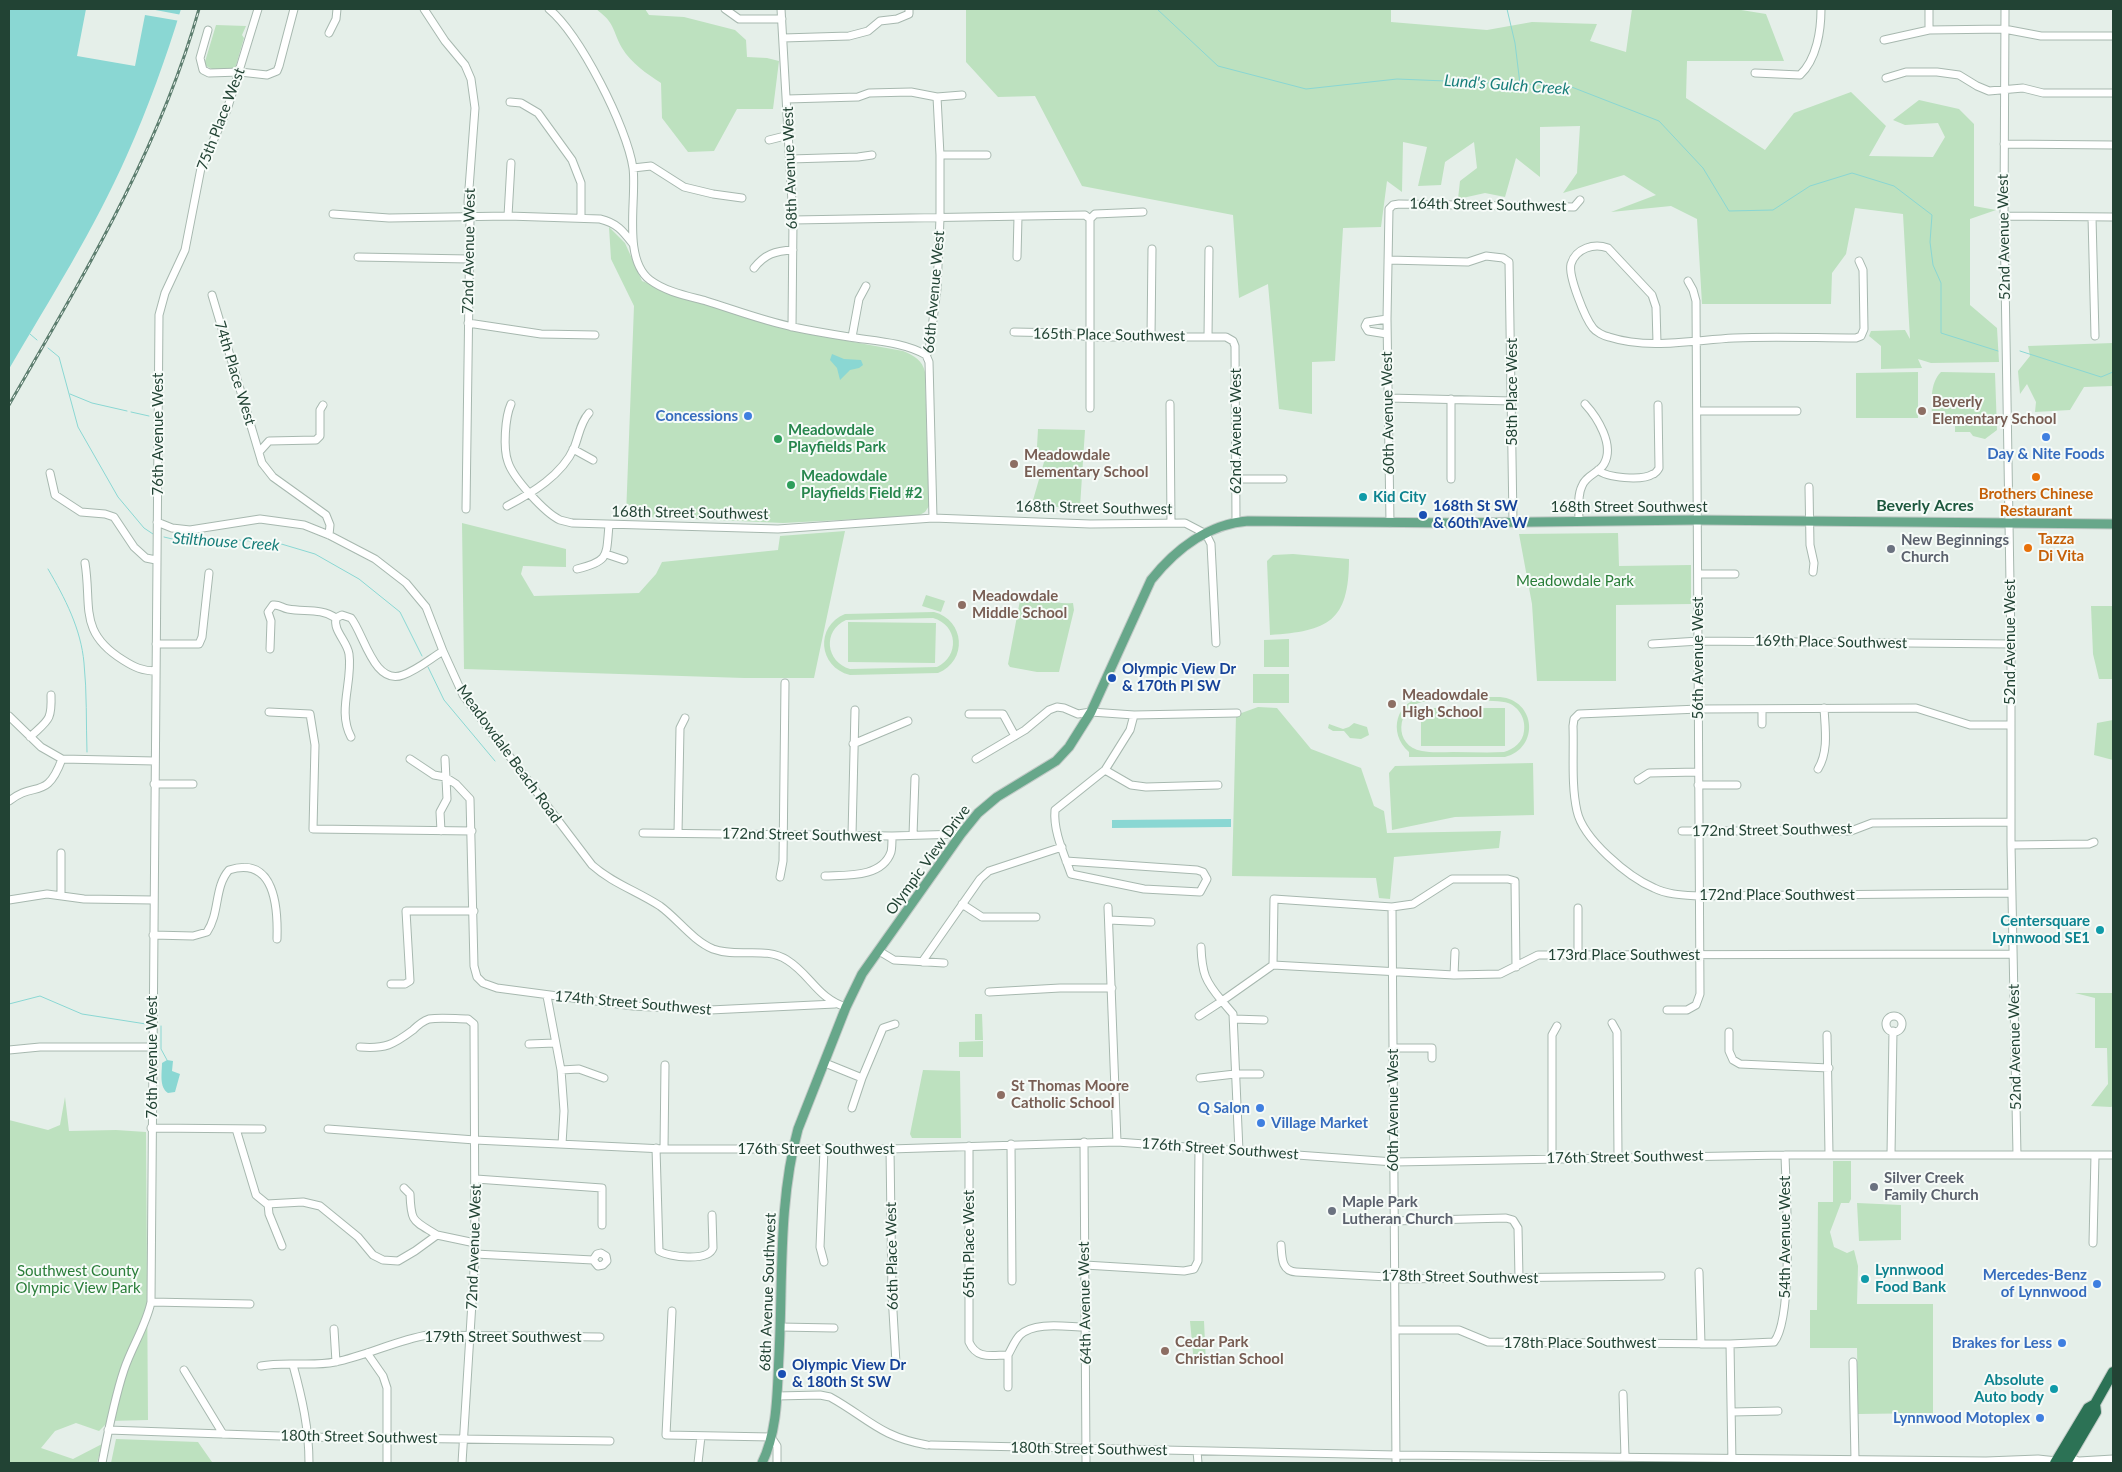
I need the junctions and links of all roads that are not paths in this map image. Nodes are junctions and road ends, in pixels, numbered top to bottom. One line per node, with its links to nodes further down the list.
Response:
1 (258, 9): 20 (street, 75th Place West)
2 (294, 9): 20 (street)
3 (337, 9): 16 (street)
4 (424, 9): 50 (street, 72nd Avenue West)
5 (549, 9): 38 (street)
6 (725, 9): 12 (street)
7 (782, 9): 12 (street, 68th Avenue West)
8 (1821, 9): 21 (street)
9 (1929, 9): 15 (street)
10 (2004, 9): 13 (street, 52nd Avenue West)
11 (909, 12): 18 (street)
12 (782, 19): 18 (street, 68th Avenue West)
13 (2004, 29): 15 (street); 17 (street); 23 (street, 52nd Avenue West)
14 (208, 30): 20 (street)
15 (1930, 30): 19 (street)
16 (329, 33)
17 (2113, 36)
18 (783, 38): 27 (street, 68th Avenue West)
19 (1884, 40)
20 (240, 72): 54 (street, 75th Place West)
21 (1755, 73)
22 (1886, 78): 23 (street)
23 (2004, 91): 24 (street); 31 (street, 52nd Avenue West)
24 (2113, 93)
25 (962, 95): 26 (street)
26 (937, 97): 27 (street); 34 (street, 66th Avenue West)
27 (787, 99): 29 (street, 68th Avenue West)
28 (510, 102): 46 (street)
29 (789, 135): 30 (street); 36 (street, 68th Avenue West)
30 (769, 140)
31 (2004, 144): 32 (street); 45 (street, 52nd Avenue West)
32 (2113, 145)
33 (872, 155): 36 (street)
34 (940, 155): 35 (street); 51 (street, 66th Avenue West)
35 (987, 155)
36 (790, 159): 53 (street, 68th Avenue West)
37 (511, 163): 44 (street)
38 (633, 168): 39 (street); 55 (street)
39 (742, 198)
40 (1580, 200): 41 (street, 164th Street Southwest)
41 (1393, 205): 62 (street, 60th Avenue West)
42 (1143, 212): 52 (street)
43 (333, 214): 50 (street)
44 (508, 216): 46 (street); 50 (street)
45 (2004, 216): 48 (street); 114 (street, 52nd Avenue West)
46 (581, 217): 55 (street)
47 (1018, 217): 51 (street); 52 (street); 60 (street)
48 (2092, 217): 49 (street); 74 (street)
49 (2113, 217)
50 (470, 218): 61 (street, 72nd Avenue West)
51 (940, 218): 53 (street); 82 (street, 66th Avenue West)
52 (1090, 219): 76 (street)
53 (793, 220): 57 (street, 68th Avenue West)
54 (189, 231): 111 (street, 76th Avenue West)
55 (634, 244): 70 (street)
56 (1152, 249): 77 (street)
57 (793, 250): 64 (street); 70 (street, 68th Avenue West)
58 (1209, 250): 78 (street)
59 (358, 257): 61 (street)
60 (1017, 257)
61 (469, 259): 69 (street, 72nd Avenue West)
62 (1388, 260): 68 (street, 60th Avenue West); 85 (street, 58th Place West)
63 (1859, 261): 80 (street)
64 (754, 268)
65 (1688, 281): 80 (street, 56th Avenue West)
66 (866, 286): 75 (street)
67 (212, 295): 96 (street, 74th Place West)
68 (1387, 319): 72 (street, 60th Avenue West); 72 (street, 60th Avenue West)
69 (468, 323): 73 (street); 106 (street, 72nd Avenue West)
70 (792, 327): 75 (street)
71 (1014, 332): 76 (street, 165th Place Southwest)
72 (1387, 334): 83 (street, 60th Avenue West)
73 (595, 335)
74 (2095, 336)
75 (852, 337): 82 (street)
76 (1090, 337): 77 (street, 165th Place Southwest); 91 (street)
77 (1151, 337): 78 (street, 165th Place Southwest)
78 (1208, 337): 79 (street, 165th Place Southwest)
79 (1232, 341): 100 (street, 62nd Avenue West)
80 (1696, 341): 81 (street); 92 (street, 56th Avenue West)
81 (1657, 343): 81 (street)
82 (926, 355): 107 (street, 66th Avenue West)
83 (1388, 398): 84 (street); 116 (street, 60th Avenue West)
84 (1451, 399): 85 (street); 102 (street)
85 (1512, 401): 113 (street, 58th Place West)
86 (511, 404): 104 (street, 168th Street Southwest)
87 (1170, 404): 115 (street)
88 (1585, 404): 98 (street)
89 (322, 405): 96 (street, 74th Place West)
90 (1658, 405): 98 (street)
91 (1090, 408)
92 (1698, 411): 93 (street); 108 (street, 56th Avenue West)
93 (1797, 411)
94 (589, 413): 95 (street)
95 (573, 449): 97 (street); 104 (street)
96 (260, 451): 119 (street, 74th Place West)
97 (594, 460)
98 (1598, 470): 109 (street)
99 (50, 472): 122 (street)
100 (1236, 479): 101 (street); 112 (street, 62nd Avenue West)
101 (1283, 479)
102 (1451, 479)
103 (1808, 487): 110 (street)
104 (530, 493): 105 (street); 118 (street, 168th Street Southwest)
105 (507, 506)
106 (466, 508)
107 (933, 518): 115 (street, 168th Street Southwest); 118 (street, 168th Street Southwest)
108 (1696, 520): 109 (main road, 168th Street Southwest); 110 (main road, 168th Street Southwest); 128 (street, 56th Avenue West)
109 (1579, 521): 113 (main road, 168th Street Southwest)
110 (1809, 521): 114 (main road, 168th Street Southwest); 126 (street)
111 (157, 522): 119 (street, Meadowdale Beach Road); 122 (street, 76th Avenue West)
112 (1236, 522): 116 (main road, 168th Street Southwest); 120 (main road, 168th Street Southwest)
113 (1513, 522): 116 (main road, 168th Street Southwest)
114 (2009, 522): 117 (main road, 168th Street Southwest); 135 (street, 52nd Avenue West)
115 (1171, 523): 120 (street, 168th Street Southwest)
116 (1390, 523)
117 (2113, 524)
118 (609, 525): 121 (street)
119 (329, 534): 137 (street, Meadowdale Beach Road)
120 (1206, 534): 132 (street); 146 (main road, Olympic View Drive)
121 (606, 554): 123 (street); 125 (street)
122 (156, 560): 133 (street, 76th Avenue West)
123 (624, 560)
124 (85, 563): 138 (street)
125 (577, 569)
126 (1813, 572)
127 (209, 573): 133 (street)
128 (1698, 574): 129 (street); 131 (street, 56th Avenue West)
129 (1735, 574)
130 (336, 618): 136 (street); 137 (street); 157 (street)
131 (1699, 641): 134 (street, 169th Place Southwest); 135 (street, 169th Place Southwest); 142 (street, 56th Avenue West)
132 (1216, 643)
133 (156, 644): 138 (street, 76th Avenue West)
134 (1652, 644)
135 (2011, 644): 154 (street, 52nd Avenue West)
136 (270, 649)
137 (443, 652): 227 (street, Meadowdale Beach Road)
138 (156, 672): 163 (street, 76th Avenue West)
139 (785, 683): 184 (street)
140 (51, 695): 156 (street)
141 (1824, 708): 143 (street); 154 (street); 164 (street)
142 (1699, 709): 143 (street); 166 (street, 56th Avenue West); 197 (street, 172nd Place Southwest)
143 (1762, 709): 153 (street)
144 (855, 710): 158 (street)
145 (269, 712): 177 (street)
146 (1092, 712): 149 (street); 155 (street); 183 (main road, Olympic View Drive)
147 (1237, 713): 149 (street)
148 (968, 714): 155 (street)
149 (1134, 715): 165 (street)
150 (9, 716): 156 (street)
151 (685, 718): 182 (street)
152 (908, 721): 158 (street)
153 (1762, 724)
154 (2011, 726): 176 (street, 52nd Avenue West)
155 (1015, 736): 162 (street)
156 (30, 737): 160 (street)
157 (351, 737)
158 (853, 744): 185 (street)
159 (445, 758): 167 (street)
160 (62, 759): 163 (street); 175 (street)
161 (410, 759): 167 (street)
162 (976, 759)
163 (155, 761): 170 (street, 76th Avenue West)
164 (1818, 769)
165 (1105, 770): 172 (street); 190 (street)
166 (1698, 772): 169 (street); 173 (street, 56th Avenue West)
167 (446, 777): 177 (street); 178 (street)
168 (914, 778): 186 (street)
169 (1638, 780)
170 (154, 784): 171 (street); 199 (street, 76th Avenue West)
171 (193, 784)
172 (1218, 785)
173 (1698, 785): 174 (street); 180 (street, 56th Avenue West)
174 (1737, 785)
175 (9, 801)
176 (2011, 822): 180 (street, 172nd Street Southwest); 189 (street, 52nd Avenue West)
177 (441, 831): 178 (street)
178 (472, 831): 204 (street)
179 (1682, 831): 180 (street, 172nd Street Southwest)
180 (1699, 831): 197 (street, 56th Avenue West)
181 (643, 832): 182 (street, 172nd Street Southwest)
182 (678, 833): 184 (street, 172nd Street Southwest)
183 (961, 834): 186 (street, 172nd Street Southwest); 211 (main road, Olympic View Drive)
184 (782, 835): 185 (street, 172nd Street Southwest); 194 (street)
185 (852, 835): 187 (street, 172nd Street Southwest)
186 (913, 835): 187 (street, 172nd Street Southwest)
187 (892, 836): 193 (street)
188 (2094, 842): 189 (street)
189 (2011, 845): 195 (street, 52nd Avenue West)
190 (1062, 847): 192 (street); 200 (street)
191 (62, 853): 196 (street)
192 (1066, 861): 192 (street)
193 (825, 876)
194 (780, 877)
195 (2012, 893): 197 (street, 172nd Place Southwest); 214 (street, 52nd Avenue West)
196 (61, 895): 198 (street); 199 (street)
197 (1700, 896): 215 (street, 56th Avenue West)
198 (9, 900)
199 (153, 900): 208 (street, 76th Avenue West)
200 (962, 904): 205 (street); 216 (street)
201 (1392, 906): 218 (street); 219 (street); 220 (street, 60th Avenue West)
202 (1108, 907): 206 (street)
203 (1578, 908): 213 (street)
204 (474, 911): 222 (street); 225 (street, 174th Street Southwest)
205 (1036, 918)
206 (1109, 920): 207 (street); 223 (street)
207 (1152, 922)
208 (153, 935): 209 (street); 241 (street, 76th Avenue West)
209 (277, 939)
210 (1201, 947): 226 (street)
211 (880, 951): 216 (street); 228 (main road, Olympic View Drive)
212 (1455, 952): 221 (street)
213 (1578, 954): 215 (street, 173rd Place Southwest); 219 (street, 173rd Place Southwest)
214 (2013, 954): 215 (street, 173rd Place Southwest); 276 (street, 52nd Avenue West)
215 (1700, 955): 229 (street, 56th Avenue West)
216 (922, 962): 217 (street)
217 (944, 963)
218 (1274, 964): 220 (street, 173rd Place Southwest); 226 (street)
219 (1516, 967): 221 (street, 173rd Place Southwest)
220 (1392, 972): 221 (street, 173rd Place Southwest); 243 (street, 60th Avenue West)
221 (1454, 976)
222 (391, 984)
223 (1112, 988): 224 (street); 262 (street)
224 (989, 992)
225 (547, 996): 227 (street, 174th Street Southwest); 239 (street)
226 (1222, 1001): 230 (street); 231 (street)
227 (835, 1004): 228 (street, Meadowdale Beach Road)
228 (846, 1007): 246 (main road, Olympic View Drive)
229 (1667, 1010)
230 (1199, 1016)
231 (1234, 1019): 232 (street); 250 (street)
232 (1264, 1020)
233 (1612, 1023): 279 (street)
234 (895, 1024): 253 (street)
235 (1557, 1026): 280 (street)
236 (1729, 1032): 248 (street)
237 (1893, 1032): 274 (street)
238 (1827, 1035): 248 (street)
239 (556, 1043): 240 (street); 249 (street)
240 (529, 1044)
241 (152, 1046): 244 (street); 256 (street, 76th Avenue West)
242 (360, 1047): 260 (street, 72nd Avenue West)
243 (1393, 1048): 245 (street); 281 (street, 60th Avenue West)
244 (9, 1050)
245 (1432, 1058)
246 (825, 1063): 253 (street); 269 (main road, Olympic View Drive)
247 (665, 1065): 268 (street)
248 (1829, 1068): 273 (street)
249 (561, 1070): 252 (street); 263 (street)
250 (1235, 1074): 251 (street); 254 (street); 272 (street)
251 (1260, 1074)
252 (604, 1078)
253 (862, 1078): 255 (street)
254 (1200, 1078)
255 (852, 1108)
256 (152, 1128): 259 (street); 302 (street, 76th Avenue West)
257 (262, 1129): 259 (street)
258 (328, 1129): 260 (street, 176th Street Southwest)
259 (236, 1130): 284 (street)
260 (475, 1140): 263 (street, 176th Street Southwest); 282 (street, 72nd Avenue West)
261 (1084, 1142): 262 (street, 176th Street Southwest); 264 (street, 176th Street Southwest); 296 (street, 64th Avenue West)
262 (1117, 1142): 266 (street, 176th Street Southwest)
263 (562, 1144): 267 (street, 176th Street Southwest)
264 (1011, 1144): 265 (street, 176th Street Southwest); 301 (street)
265 (969, 1146): 271 (street, 176th Street Southwest); 316 (street, 65th Place West)
266 (1199, 1147): 272 (street, 176th Street Southwest); 296 (street)
267 (656, 1148): 268 (street, 176th Street Southwest); 285 (street)
268 (664, 1149): 269 (street, 176th Street Southwest)
269 (793, 1149): 270 (street, 176th Street Southwest); 305 (main road, 68th Avenue Southwest)
270 (824, 1149): 271 (street, 176th Street Southwest); 295 (street)
271 (890, 1149): 319 (street, 66th Place West)
272 (1239, 1151): 281 (street, 176th Street Southwest)
273 (1829, 1154): 274 (street, 176th Street Southwest); 275 (street, 176th Street Southwest)
274 (1891, 1154): 276 (street, 176th Street Southwest)
275 (1785, 1155): 279 (street, 176th Street Southwest); 312 (street, 54th Avenue West)
276 (2017, 1155): 277 (street, 176th Street Southwest)
277 (2095, 1155): 278 (street, 176th Street Southwest); 290 (street)
278 (2113, 1155)
279 (1618, 1156): 280 (street, 176th Street Southwest)
280 (1552, 1158): 281 (street, 176th Street Southwest)
281 (1394, 1162): 286 (street, 60th Avenue West)
282 (476, 1179): 287 (street); 289 (street, 72nd Avenue West)
283 (404, 1188): 288 (street)
284 (268, 1204): 288 (street); 292 (street)
285 (712, 1215)
286 (1393, 1221): 299 (street); 300 (street, 60th Avenue West)
287 (602, 1224)
288 (436, 1235): 289 (street)
289 (475, 1243): 293 (street, 72nd Avenue West)
290 (2094, 1243)
291 (1281, 1244): 300 (street, 178th Street Southwest)
292 (282, 1246)
293 (475, 1254): 294 (street); 310 (street, 72nd Avenue West)
294 (593, 1260)
295 (824, 1262)
296 (1085, 1265): 306 (street, 64th Avenue West)
297 (1699, 1272): 313 (street)
298 (1661, 1276): 299 (street, 178th Street Southwest)
299 (1519, 1278): 300 (street, 178th Street Southwest)
300 (1394, 1279): 309 (street, 60th Avenue West)
301 (1012, 1281)
302 (151, 1302): 303 (street); 330 (street, 76th Avenue West)
303 (250, 1304)
304 (672, 1311): 333 (street)
305 (780, 1326): 307 (street); 326 (main road, 68th Avenue Southwest)
306 (1085, 1327): 316 (street); 339 (street, 64th Avenue West)
307 (834, 1328)
308 (334, 1329): 317 (street)
309 (1395, 1330): 313 (street, 178th Place Southwest); 341 (street, 60th Avenue West)
310 (471, 1335): 311 (street, 179th Street Southwest); 315 (street, 179th Street Southwest); 336 (street, 72nd Avenue West)
311 (600, 1337)
312 (1769, 1343): 314 (street, 178th Place Southwest)
313 (1702, 1344): 314 (street, 178th Place Southwest)
314 (1730, 1344): 329 (street)
315 (367, 1353): 317 (street, 179th Street Southwest); 332 (street)
316 (1008, 1355): 324 (street)
317 (336, 1362): 320 (street, 179th Street Southwest)
318 (1853, 1362): 345 (street)
319 (896, 1363)
320 (293, 1365): 321 (street, 179th Street Southwest); 334 (street)
321 (261, 1366)
322 (184, 1370): 331 (street)
323 (2113, 1372): 327 (highway)
324 (1008, 1387)
325 (1623, 1394): 342 (street)
326 (777, 1396): 335 (main road, 68th Avenue Southwest); 339 (street, 180th Street Southwest)
327 (2095, 1404): 338 (highway); 349 (highway)
328 (1778, 1411): 329 (street)
329 (1732, 1412): 344 (street)
330 (108, 1430): 331 (street, 180th Street Southwest); 350 (street, 76th Avenue West)
331 (223, 1434): 334 (street, 180th Street Southwest)
332 (387, 1436): 334 (street, 180th Street Southwest); 336 (street, 180th Street Southwest); 352 (street)
333 (700, 1436): 335 (street); 354 (street)
334 (309, 1437): 351 (street)
335 (771, 1437): 355 (main road); 356 (street)
336 (463, 1438): 337 (street, 180th Street Southwest); 353 (street, 72nd Avenue West)
337 (610, 1441)
338 (2076, 1447): 347 (street); 349 (highway)
339 (1086, 1449): 340 (street, 180th Street Southwest); 357 (street, 64th Avenue West)
340 (1197, 1451): 341 (street, 180th Street Southwest); 358 (street)
341 (1396, 1455): 342 (street, 180th Street Southwest); 359 (street, 60th Avenue West)
342 (1625, 1457): 344 (street, 180th Street Southwest)
343 (2113, 1459): 347 (street)
344 (1732, 1460): 348 (street, 180th Street Southwest)
345 (1855, 1460): 346 (street, 180th Street Southwest); 348 (street, 180th Street Southwest)
346 (2026, 1460): 349 (street, 180th Street Southwest); 360 (street)
347 (2088, 1460): 349 (street)
348 (1801, 1461)
349 (2061, 1462)
350 (102, 1463)
351 (309, 1463)
352 (387, 1463)
353 (462, 1463)
354 (698, 1463)
355 (762, 1463)
356 (777, 1463)
357 (1086, 1463)
358 (1198, 1463)
359 (1396, 1463)
360 (2035, 1463)

